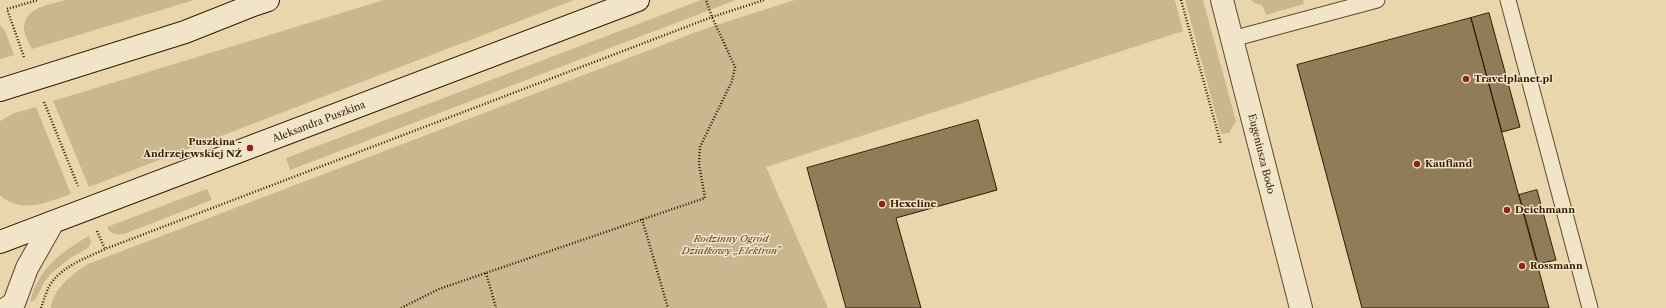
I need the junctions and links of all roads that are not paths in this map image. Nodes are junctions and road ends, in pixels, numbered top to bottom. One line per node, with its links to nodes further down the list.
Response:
1 (268, 0): 7 (main road)
2 (638, 0): 8 (main road, Aleksandra Puszkina)
3 (1222, 0): 6 (main road, Eugeniusza Bodo)
4 (1377, 0): 6 (lane)
5 (1508, 0): 12 (lane)
6 (1232, 40): 11 (main road, Eugeniusza Bodo)
7 (0, 90)
8 (53, 222): 9 (main road, Aleksandra Puszkina); 10 (main road)
9 (0, 242)
10 (7, 308)
11 (1301, 308)
12 (1590, 308)

